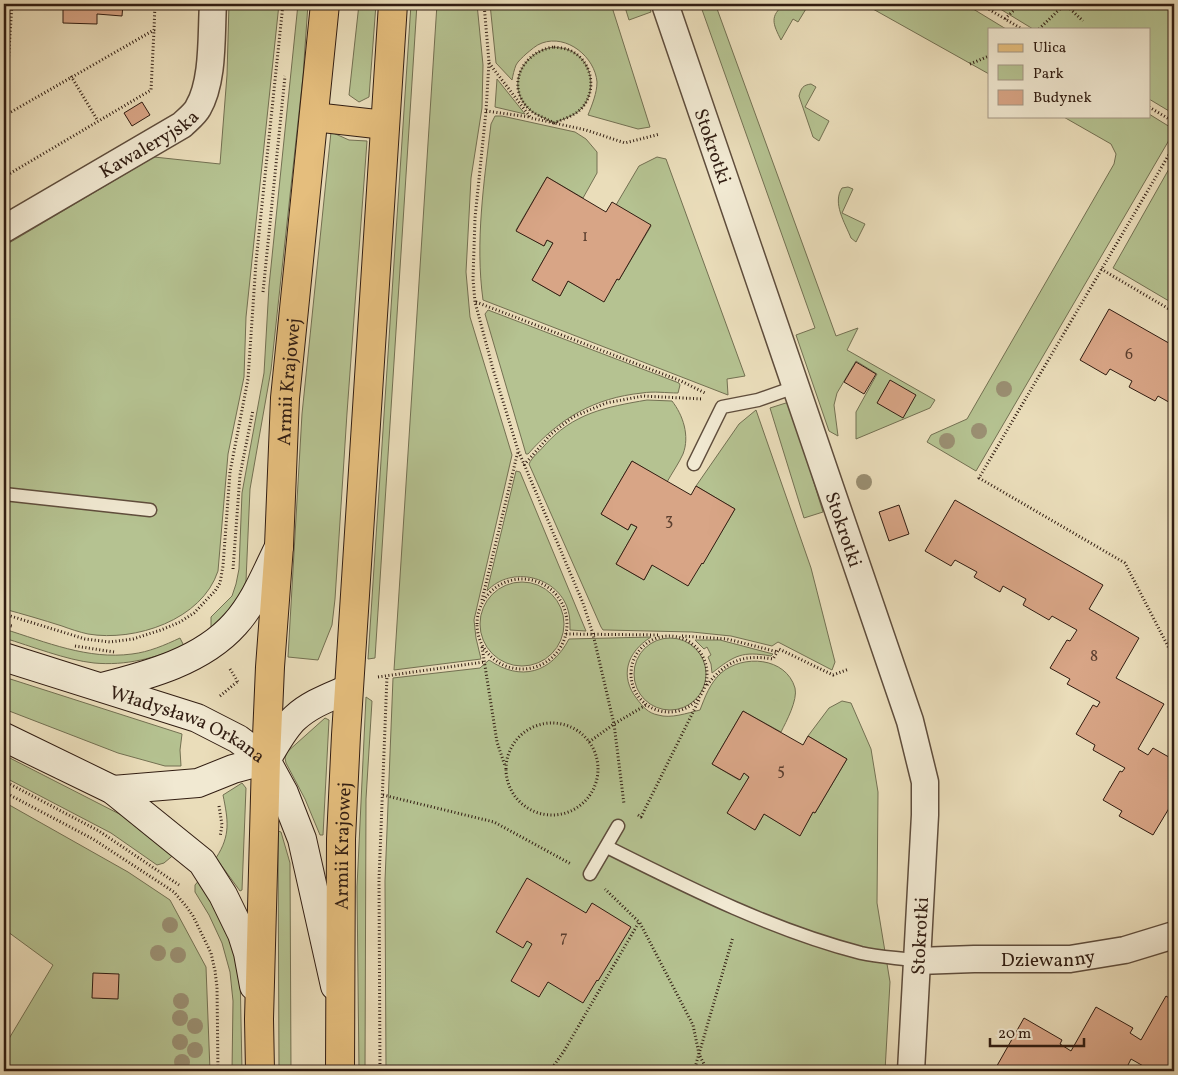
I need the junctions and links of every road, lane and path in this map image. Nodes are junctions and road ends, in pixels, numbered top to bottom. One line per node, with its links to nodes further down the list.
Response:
1 (12, 4): 24 (path)
2 (155, 4): 16 (path)
3 (213, 4): 34 (street, Kawaleryjska)
4 (283, 4): 49 (path)
5 (325, 4): 25 (main road, Armii Krajowej)
6 (393, 4): 30 (main road, Armii Krajowej)
7 (484, 4): 18 (path)
8 (665, 4): 39 (street, Stokrotki)
9 (980, 4): 12 (path)
10 (1020, 4): 12 (path)
11 (1065, 4): 13 (path); 15 (path)
12 (1005, 19): 14 (path)
13 (1083, 21)
14 (1020, 28)
15 (1040, 28)
16 (154, 30): 21 (path); 27 (path)
17 (988, 56): 19 (path)
18 (489, 62): 23 (path); 26 (path)
19 (970, 64)
20 (286, 72): 36 (path)
21 (71, 76): 24 (path); 27 (path)
22 (1150, 108): 28 (path)
23 (486, 111): 26 (path); 37 (path)
24 (4, 112)
25 (314, 117): 30 (main road); 46 (main road, Armii Krajowej)
26 (531, 118): 29 (path)
27 (98, 121): 33 (path)
28 (1174, 122)
29 (554, 123): 29 (path); 31 (path)
30 (385, 125): 68 (main road, Armii Krajowej)
31 (660, 134)
32 (1174, 146): 35 (path)
33 (4, 178)
34 (4, 229)
35 (1101, 269): 38 (path); 61 (path)
36 (263, 299)
37 (475, 302): 41 (path); 43 (path)
38 (1174, 312)
39 (795, 387): 42 (lane); 88 (street, Stokrotki)
40 (253, 408): 47 (path)
41 (518, 450): 43 (path); 48 (path)
42 (694, 464)
43 (524, 465): 53 (path)
44 (4, 494): 45 (lane)
45 (150, 510)
46 (279, 546): 66 (street, Władysława Orkana); 74 (main road, Armii Krajowej)
47 (233, 572)
48 (482, 601): 52 (path); 57 (path)
49 (4, 614)
50 (4, 624): 51 (path)
51 (13, 627)
52 (566, 634): 53 (path); 57 (path)
53 (593, 634): 54 (path); 71 (path)
54 (665, 635): 55 (path); 70 (path)
55 (674, 636): 59 (path); 67 (path)
56 (67, 644): 58 (path)
57 (482, 646): 62 (path)
58 (115, 652)
59 (778, 652): 63 (path); 67 (path)
60 (4, 657): 66 (street, Władysława Orkana)
61 (1174, 658)
62 (484, 662): 64 (path); 75 (path)
63 (849, 669)
64 (388, 676): 65 (path); 79 (path)
65 (378, 677)
66 (102, 687): 74 (street, Władysława Orkana)
67 (706, 687): 69 (path)
68 (348, 689): 74 (street, Armii Krajowej); 89 (main road, Armii Krajowej)
69 (702, 695): 70 (path); 80 (path)
70 (646, 705): 71 (path)
71 (614, 724): 73 (path); 80 (path)
72 (4, 737): 77 (street)
73 (589, 742): 75 (path); 75 (path)
74 (266, 760): 77 (street, Władysława Orkana); 89 (street, Armii Krajowej); 90 (main road, Armii Krajowej)
75 (506, 768)
76 (4, 782): 84 (path)
77 (113, 790): 90 (street)
78 (4, 792): 92 (path)
79 (383, 795): 83 (path); 95 (path)
80 (624, 810): 81 (path)
81 (618, 826): 82 (lane)
82 (607, 847): 83 (lane); 88 (lane)
83 (590, 874): 85 (path)
84 (182, 887)
85 (639, 922): 91 (path); 96 (path)
86 (1174, 935): 88 (street, Dziewanny)
87 (733, 937): 91 (path)
88 (918, 961): 99 (street, Stokrotki)
89 (340, 1004): 94 (main road, Armii Krajowej)
90 (259, 1019): 93 (main road, Armii Krajowej)
91 (699, 1054): 97 (path); 98 (path)
92 (218, 1071)
93 (260, 1071)
94 (340, 1071)
95 (380, 1071)
96 (550, 1071)
97 (694, 1071)
98 (711, 1071)
99 (911, 1071)

